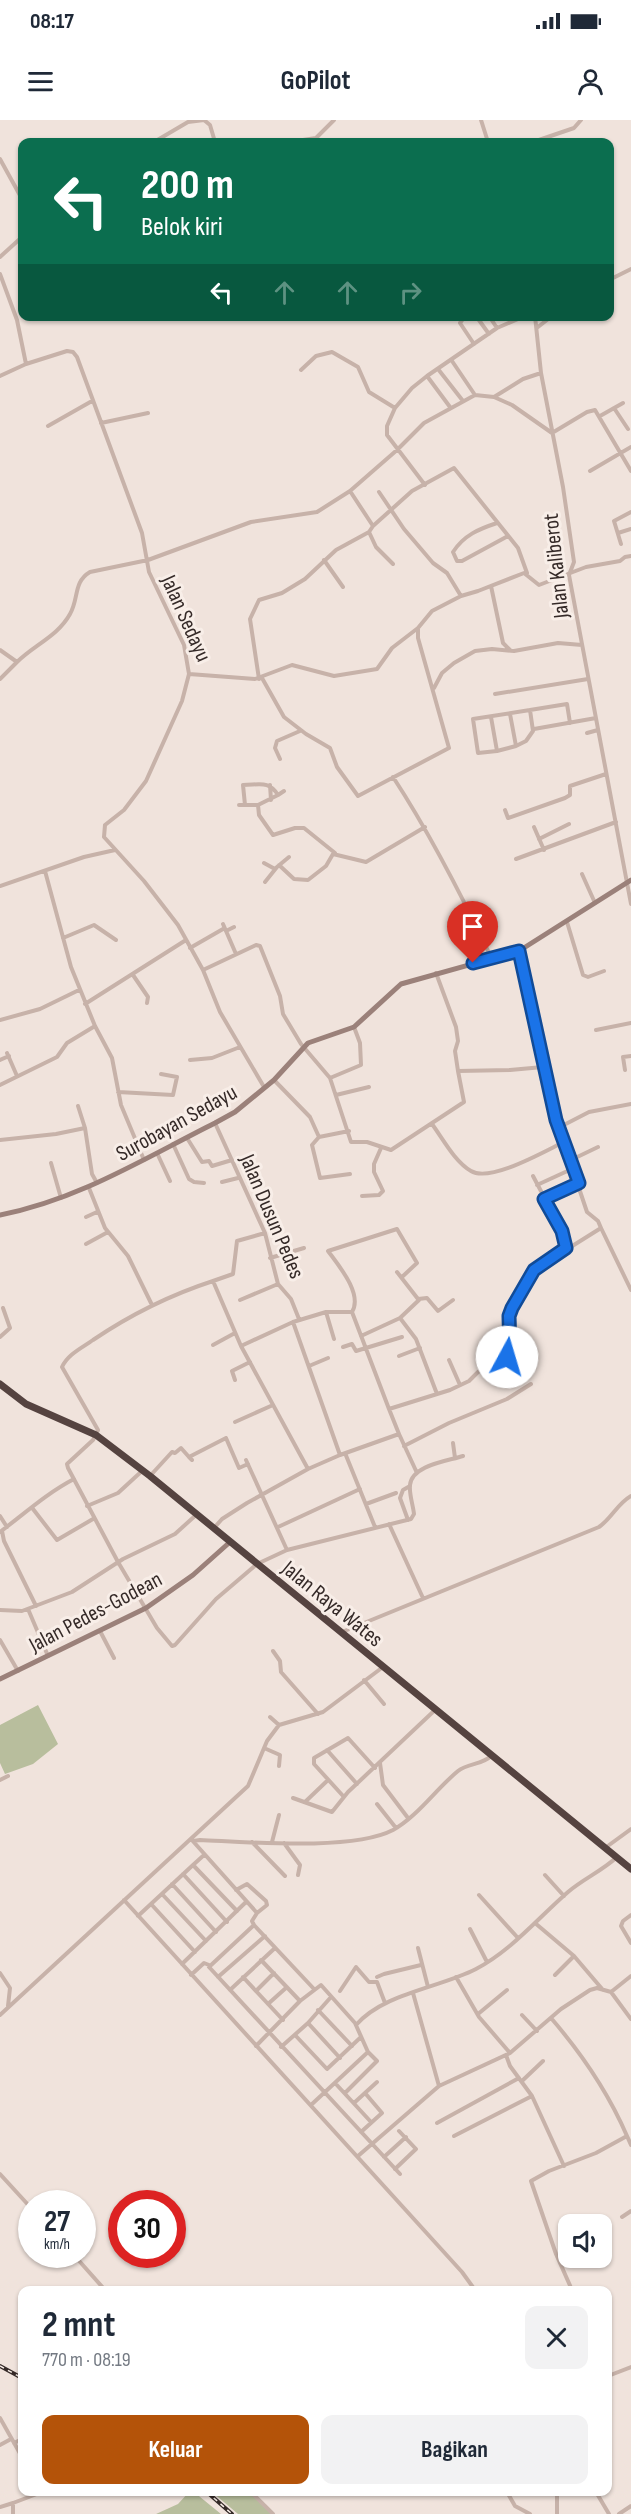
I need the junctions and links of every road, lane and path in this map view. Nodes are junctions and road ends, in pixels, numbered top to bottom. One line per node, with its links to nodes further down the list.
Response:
1 (204, 120): 5 (street); 6 (street)
2 (334, 120): 7 (street)
3 (481, 120): 8 (street)
4 (581, 120): 9 (street)
5 (161, 138)
6 (214, 138)
7 (316, 138)
8 (487, 138)
9 (544, 138)
10 (0, 159): 11 (street)
11 (18, 193)
12 (18, 241): 13 (street)
13 (0, 257)
14 (631, 269): 16 (street)
15 (0, 274): 28 (street)
16 (614, 278)
17 (461, 321): 26 (street)
18 (480, 321): 25 (street)
19 (492, 321): 24 (street)
20 (513, 321): 24 (street)
21 (537, 321): 23 (street, Jalan Kaliberot)
22 (546, 321): 23 (street)
23 (538, 327): 31 (street, Jalan Kaliberot)
24 (497, 328): 25 (street)
25 (489, 334): 26 (street)
26 (474, 344): 27 (street)
27 (452, 361): 29 (street); 34 (street)
28 (26, 364): 32 (street, Jalan Sedayu); 36 (street, Jalan Sedayu)
29 (438, 369): 33 (street); 37 (street)
30 (301, 370): 40 (street)
31 (541, 373): 35 (street); 47 (street, Jalan Kaliberot)
32 (0, 376)
33 (427, 376): 39 (street); 40 (street)
34 (476, 394): 35 (street); 37 (street)
35 (494, 397): 47 (street)
36 (92, 401): 44 (street, Jalan Sedayu); 45 (street)
37 (463, 401): 39 (street)
38 (623, 403): 41 (street)
39 (450, 407): 49 (street)
40 (395, 408): 49 (street)
41 (614, 408): 43 (street); 46 (street)
42 (148, 413): 44 (street)
43 (600, 416): 47 (street); 50 (street)
44 (101, 423): 66 (street, Jalan Sedayu)
45 (48, 426)
46 (630, 432)
47 (552, 433): 70 (street, Jalan Kaliberot)
48 (631, 447): 50 (street)
49 (397, 450): 53 (street); 54 (street)
50 (621, 453): 51 (street); 52 (street)
51 (590, 471)
52 (631, 471)
53 (425, 485): 56 (street); 58 (street)
54 (350, 491): 59 (street); 66 (street)
55 (379, 492): 56 (street)
56 (392, 510): 59 (street); 73 (street)
57 (631, 512): 62 (street)
58 (497, 523): 63 (street); 63 (street)
59 (373, 526): 61 (street)
60 (631, 529): 62 (street)
61 (369, 532): 67 (street); 68 (street)
62 (618, 533): 64 (street)
63 (508, 536): 69 (street)
64 (621, 544)
65 (631, 556): 70 (street)
66 (148, 560): 78 (street); 79 (street, Jalan Sedayu)
67 (324, 560): 72 (street); 80 (street)
68 (393, 564)
69 (527, 574): 70 (street); 71 (street, Jalan Sedayu)
70 (569, 576): 75 (street, Jalan Kaliberot)
71 (491, 586): 73 (street, Jalan Sedayu); 77 (street)
72 (343, 587)
73 (461, 596): 74 (street, Jalan Sedayu)
74 (418, 628): 80 (street, Jalan Sedayu); 83 (street)
75 (582, 645): 77 (street); 82 (street, Jalan Kaliberot)
76 (0, 650): 78 (street)
77 (510, 651): 83 (street)
78 (16, 662): 81 (street)
79 (189, 674): 80 (street, Jalan Sedayu); 110 (street)
80 (261, 678): 91 (street)
81 (0, 679)
82 (588, 679): 84 (street); 88 (street, Jalan Kaliberot)
83 (433, 688): 98 (street)
84 (495, 694)
85 (530, 710): 86 (street); 89 (street); 90 (street)
86 (510, 714): 87 (street); 94 (street)
87 (491, 717): 95 (street); 95 (street)
88 (596, 718): 89 (street); 92 (street, Jalan Kaliberot)
89 (570, 723): 90 (street)
90 (534, 729): 94 (street)
91 (300, 730): 96 (street); 98 (street)
92 (598, 730): 93 (street); 97 (street, Jalan Kaliberot)
93 (587, 733)
94 (516, 746): 95 (street)
95 (497, 751)
96 (280, 759)
97 (606, 774): 104 (street); 105 (street, Jalan Kaliberot)
98 (393, 777): 107 (street)
99 (270, 784): 101 (street); 102 (street); 103 (street)
100 (285, 791): 101 (street)
101 (278, 795): 102 (street)
102 (271, 800): 103 (street)
103 (258, 804): 112 (street)
104 (505, 810)
105 (616, 822): 111 (street); 120 (street, Jalan Kaliberot)
106 (569, 824): 109 (street)
107 (426, 827): 112 (street); 134 (street)
108 (534, 827): 109 (street)
109 (539, 839): 111 (street)
110 (116, 850): 118 (street); 130 (street)
111 (544, 850): 114 (street)
112 (335, 853): 116 (street)
113 (289, 857): 116 (street)
114 (516, 859)
115 (264, 863): 117 (street)
116 (279, 865): 117 (street)
117 (275, 869): 121 (street)
118 (45, 871): 122 (street); 128 (street)
119 (582, 874): 123 (street)
120 (629, 881): 123 (main road, Surobayan Sedayu); 124 (street, Jalan Kaliberot)
121 (265, 882)
122 (0, 886)
123 (596, 903): 125 (main road, Surobayan Sedayu)
124 (631, 904)
125 (567, 922): 132 (main road, Surobayan Sedayu); 136 (street)
126 (234, 927): 127 (street)
127 (224, 928): 131 (street); 133 (street)
128 (63, 938): 129 (street); 139 (street)
129 (116, 940)
130 (186, 940): 131 (street); 138 (street)
131 (190, 948): 135 (street)
132 (519, 951): 134 (main road, Surobayan Sedayu); 152 (street)
133 (236, 954): 135 (street); 148 (street)
134 (492, 959): 137 (main road, Surobayan Sedayu)
135 (203, 970): 147 (street)
136 (604, 971)
137 (435, 973): 145 (main road, Surobayan Sedayu); 154 (street)
138 (133, 975): 140 (street); 141 (street)
139 (79, 990): 141 (street); 142 (street)
140 (147, 1003)
141 (85, 1004): 144 (street)
142 (0, 1020)
143 (631, 1023): 146 (street)
144 (95, 1026): 156 (street); 162 (street)
145 (354, 1027): 148 (main road, Surobayan Sedayu); 157 (street)
146 (596, 1030)
147 (240, 1047): 151 (street); 161 (street)
148 (303, 1047): 157 (street); 158 (main road, Surobayan Sedayu)
149 (631, 1056): 153 (street)
150 (0, 1060): 156 (street)
151 (190, 1060)
152 (543, 1067): 154 (street); 169 (street)
153 (625, 1070)
154 (458, 1071): 167 (street)
155 (161, 1074): 162 (street)
156 (17, 1076): 159 (street)
157 (330, 1078): 163 (street)
158 (274, 1080): 161 (main road, Surobayan Sedayu); 172 (street)
159 (0, 1085)
160 (369, 1087): 163 (street)
161 (265, 1088): 166 (main road, Surobayan Sedayu)
162 (118, 1092): 179 (street)
163 (336, 1095): 170 (street)
164 (631, 1104): 169 (street)
165 (78, 1106): 168 (street)
166 (215, 1123): 171 (main road, Surobayan Sedayu); 180 (street, Jalan Dusun Pedes)
167 (432, 1124): 174 (street); 176 (street)
168 (85, 1128): 173 (street); 192 (street)
169 (558, 1128): 174 (street)
170 (348, 1131): 172 (street); 176 (street)
171 (187, 1137): 175 (main road, Surobayan Sedayu); 180 (street)
172 (319, 1137): 185 (street)
173 (0, 1140)
174 (564, 1142): 181 (street)
175 (173, 1145): 178 (main road, Surobayan Sedayu); 183 (street); 190 (street)
176 (381, 1148): 195 (street)
177 (598, 1148): 181 (street)
178 (157, 1153): 179 (main road, Surobayan Sedayu); 188 (street)
179 (144, 1160): 192 (main road, Surobayan Sedayu)
180 (232, 1160): 187 (street, Jalan Dusun Pedes)
181 (571, 1160): 184 (street)
182 (51, 1163): 196 (street)
183 (176, 1166)
184 (574, 1168): 191 (street); 193 (street)
185 (350, 1174)
186 (533, 1176): 193 (street)
187 (238, 1178): 189 (street); 203 (street, Jalan Dusun Pedes)
188 (170, 1181)
189 (222, 1182)
190 (204, 1183)
191 (579, 1183): 197 (street); 201 (street)
192 (97, 1184): 194 (main road, Surobayan Sedayu)
193 (537, 1185): 197 (street)
194 (89, 1188): 196 (main road, Surobayan Sedayu); 198 (street)
195 (362, 1196)
196 (61, 1198): 199 (main road, Surobayan Sedayu)
197 (544, 1199): 206 (street)
198 (97, 1212): 200 (street); 202 (street)
199 (0, 1214)
200 (86, 1217)
201 (601, 1228): 206 (street); 212 (street)
202 (108, 1232): 204 (street); 216 (street)
203 (265, 1233): 207 (street, Jalan Dusun Pedes); 210 (street)
204 (86, 1244)
205 (304, 1248): 207 (street)
206 (566, 1248): 241 (street)
207 (270, 1258): 211 (street, Jalan Dusun Pedes)
208 (397, 1272): 209 (street)
209 (402, 1277): 214 (street); 219 (street)
210 (213, 1281): 216 (street); 223 (street)
211 (278, 1284): 213 (street); 221 (street, Jalan Dusun Pedes)
212 (631, 1290)
213 (240, 1300)
214 (419, 1300): 215 (street); 220 (street)
215 (453, 1300)
216 (152, 1305): 247 (street)
217 (3, 1308): 225 (street)
218 (326, 1312): 219 (street); 221 (street); 227 (street)
219 (352, 1312): 224 (street)
220 (400, 1318): 224 (street); 232 (street)
221 (299, 1319): 222 (street)
222 (293, 1322): 229 (street); 237 (street)
223 (235, 1333): 228 (street); 229 (street)
224 (362, 1336): 231 (street)
225 (0, 1337)
226 (402, 1337): 231 (street)
227 (334, 1339)
228 (213, 1345)
229 (241, 1346): 236 (street)
230 (343, 1347): 231 (street)
231 (366, 1348): 244 (street)
232 (420, 1348): 233 (street); 242 (street)
233 (399, 1356)
234 (328, 1358): 237 (street)
235 (449, 1360): 241 (street)
236 (250, 1362): 238 (street); 243 (street)
237 (309, 1366): 250 (street)
238 (235, 1380)
239 (0, 1384): 247 (highway, Jalan Raya Wates)
240 (531, 1384): 249 (street)
241 (460, 1385): 242 (street)
242 (437, 1394): 244 (street)
243 (273, 1405): 245 (street); 253 (street)
244 (389, 1409): 246 (street)
245 (235, 1422)
246 (399, 1434): 249 (street); 250 (street)
247 (96, 1436): 254 (highway, Jalan Raya Wates); 257 (street)
248 (453, 1443): 252 (street)
249 (404, 1446): 255 (street)
250 (342, 1454): 253 (street); 259 (street)
251 (463, 1456): 252 (street)
252 (455, 1458): 255 (street)
253 (308, 1469): 261 (street)
254 (143, 1471): 256 (highway, Jalan Raya Wates); 264 (street)
255 (417, 1473): 258 (street)
256 (150, 1476): 261 (street); 266 (highway, Jalan Raya Wates)
257 (74, 1479): 264 (street); 265 (street)
258 (410, 1486): 269 (street); 269 (street)
259 (360, 1489): 263 (street); 272 (street)
260 (396, 1493): 263 (street)
261 (263, 1495): 272 (street); 274 (street)
262 (631, 1496): 280 (street)
263 (366, 1504): 273 (street)
264 (87, 1506): 268 (street)
265 (33, 1509): 268 (street); 271 (street)
266 (196, 1515): 274 (highway, Jalan Raya Wates); 278 (street)
267 (0, 1516): 271 (street)
268 (93, 1519): 278 (street)
269 (408, 1520): 270 (street)
270 (389, 1524): 273 (street); 280 (street)
271 (7, 1527): 275 (street)
272 (278, 1527): 277 (street)
273 (375, 1527): 277 (street)
274 (213, 1529): 276 (highway, Jalan Raya Wates)
275 (1, 1532): 281 (street)
276 (230, 1542): 279 (highway, Jalan Raya Wates); 282 (main road, Jalan Pedes-Godean)
277 (287, 1550): 279 (street)
278 (118, 1562): 281 (street); 282 (street)
279 (257, 1564): 282 (street); 286 (highway, Jalan Raya Wates)
280 (423, 1598): 286 (street)
281 (36, 1606): 283 (street)
282 (146, 1608): 285 (main road, Jalan Pedes-Godean)
283 (28, 1609): 284 (street); 289 (street)
284 (0, 1610)
285 (100, 1630): 289 (main road, Jalan Pedes-Godean); 290 (street)
286 (340, 1632): 291 (highway, Jalan Raya Wates)
287 (0, 1640): 292 (street)
288 (273, 1652): 297 (street)
289 (48, 1657): 292 (main road, Jalan Pedes-Godean)
290 (114, 1658)
291 (382, 1667): 294 (street); 296 (highway, Jalan Raya Wates)
292 (18, 1671): 293 (main road, Jalan Pedes-Godean)
293 (0, 1679)
294 (364, 1680): 295 (street); 297 (street)
295 (384, 1704)
296 (435, 1710): 302 (highway, Jalan Raya Wates); 303 (street)
297 (318, 1714): 299 (street)
298 (270, 1717): 299 (street)
299 (279, 1725): 300 (street)
300 (264, 1748): 304 (street); 318 (street)
301 (327, 1750): 305 (street); 308 (street); 309 (street)
302 (491, 1756): 315 (street); 322 (highway, Jalan Raya Wates)
303 (380, 1763): 305 (street); 315 (street)
304 (279, 1766)
305 (375, 1768): 309 (street)
306 (8, 1776): 307 (street)
307 (0, 1780)
308 (328, 1780): 310 (street); 312 (street)
309 (357, 1784): 310 (street)
310 (344, 1797): 312 (street)
311 (293, 1798): 312 (street)
312 (305, 1802)
313 (377, 1804): 316 (street)
314 (279, 1815): 320 (street)
315 (408, 1818): 316 (street)
316 (396, 1828): 321 (street)
317 (631, 1829): 322 (street)
318 (192, 1840): 319 (street); 323 (street); 336 (street)
319 (252, 1841): 320 (street); 330 (street)
320 (272, 1842): 321 (street)
321 (284, 1842): 328 (street)
322 (606, 1848): 324 (highway, Jalan Raya Wates)
323 (204, 1855): 325 (street); 332 (street)
324 (617, 1857): 326 (highway, Jalan Raya Wates); 335 (street)
325 (193, 1865): 327 (street); 339 (street)
326 (631, 1869)
327 (183, 1874): 331 (street); 343 (street)
328 (298, 1875)
329 (545, 1875): 335 (street)
330 (285, 1876)
331 (172, 1884): 333 (street); 347 (street)
332 (236, 1890): 337 (street); 340 (street)
333 (162, 1894): 338 (street); 350 (street)
334 (479, 1895): 349 (street)
335 (564, 1896): 344 (street)
336 (124, 1900): 342 (street); 384 (street)
337 (246, 1902): 339 (street); 340 (street)
338 (151, 1904): 342 (street); 354 (street)
339 (237, 1911): 343 (street)
340 (258, 1912): 345 (street)
341 (631, 1915): 351 (street)
342 (138, 1916): 358 (street)
343 (227, 1922): 347 (street)
344 (535, 1923): 349 (street); 355 (street)
345 (254, 1924): 348 (street); 359 (street)
346 (470, 1929): 357 (street)
347 (216, 1932): 350 (street)
348 (265, 1936): 352 (street); 366 (street)
349 (518, 1938): 357 (street)
350 (206, 1941): 354 (street)
351 (631, 1943)
352 (275, 1948): 356 (street); 372 (street)
353 (418, 1948): 360 (street)
354 (195, 1952): 358 (street)
355 (574, 1956): 364 (street); 375 (street)
356 (261, 1960): 362 (street); 367 (street)
357 (487, 1962): 369 (street)
358 (182, 1964): 363 (street)
359 (209, 1965): 363 (street); 366 (street)
360 (421, 1965): 368 (street); 371 (street)
361 (0, 1973): 384 (street)
362 (274, 1973): 370 (street); 376 (street)
363 (191, 1975): 398 (street)
364 (555, 1976)
365 (631, 1976): 378 (street)
366 (218, 1977): 373 (street)
367 (243, 1977): 373 (street); 376 (street)
368 (377, 1977)
369 (456, 1977): 371 (street); 386 (street)
370 (287, 1987): 381 (street); 383 (street)
371 (428, 1988): 379 (street)
372 (314, 1989): 380 (street); 381 (street)
373 (230, 1990): 395 (street)
374 (507, 1990): 386 (street)
375 (603, 1990): 378 (street); 389 (street)
376 (256, 1991): 383 (street)
377 (340, 1991): 382 (street)
378 (611, 1992): 390 (street)
379 (413, 1993): 382 (street); 408 (street)
380 (331, 1997): 385 (street); 393 (street)
381 (300, 2001): 391 (street)
382 (385, 2003): 393 (street)
383 (268, 2004): 391 (street)
384 (8, 2007): 388 (street)
385 (318, 2010): 392 (street); 399 (street)
386 (478, 2014): 402 (street)
387 (522, 2014): 394 (street)
388 (0, 2015)
389 (551, 2018): 394 (street); 420 (street)
390 (631, 2019)
391 (283, 2020): 395 (street)
392 (308, 2023): 396 (street); 403 (street)
393 (356, 2025): 397 (street)
394 (537, 2031): 402 (street)
395 (270, 2034): 398 (street); 400 (street)
396 (295, 2035): 400 (street); 403 (street)
397 (361, 2037): 399 (street); 401 (street)
398 (256, 2046): 414 (street)
399 (352, 2046): 403 (street)
400 (281, 2047): 409 (street)
401 (368, 2052): 407 (street); 410 (street)
402 (508, 2054): 405 (street); 408 (street)
403 (340, 2058)
404 (543, 2061): 405 (street)
405 (520, 2080): 412 (street); 416 (street)
406 (377, 2082): 411 (street)
407 (335, 2084): 409 (street); 410 (street)
408 (439, 2086): 422 (street)
409 (324, 2093): 414 (street); 418 (street)
410 (345, 2093): 413 (street)
411 (365, 2093): 413 (street); 415 (street)
412 (532, 2096): 419 (street); 426 (street)
413 (354, 2103): 415 (street)
414 (311, 2105): 424 (street)
415 (372, 2122): 418 (street)
416 (437, 2123)
417 (399, 2131): 421 (street)
418 (361, 2132): 422 (street)
419 (453, 2136)
420 (627, 2136): 423 (street); 426 (street)
421 (406, 2137): 425 (street); 427 (street)
422 (372, 2144): 424 (street); 425 (street)
423 (631, 2145)
424 (358, 2156): 435 (street)
425 (384, 2157): 427 (street)
426 (564, 2166): 436 (street)
427 (395, 2169): 429 (street)
428 (0, 2174): 430 (street)
429 (400, 2174)
430 (18, 2194)
431 (631, 2211): 432 (street)
432 (622, 2217)
433 (85, 2268): 434 (street)
434 (101, 2286)
435 (472, 2286)
436 (570, 2286)
437 (631, 2367): 438 (street)
438 (612, 2374)
439 (0, 2418): 441 (street)
440 (18, 2440): 441 (street)
441 (13, 2441): 442 (street); 443 (street)
442 (0, 2445)
443 (18, 2450)
444 (31, 2496): 449 (street)
445 (255, 2496): 453 (street)
446 (509, 2496): 454 (street)
447 (557, 2496): 455 (street)
448 (598, 2496): 456 (street)
449 (13, 2503): 451 (street); 452 (street)
450 (631, 2506): 457 (street)
451 (0, 2507)
452 (13, 2514)
453 (273, 2514)
454 (530, 2514)
455 (557, 2514)
456 (609, 2514)
457 (619, 2514)

